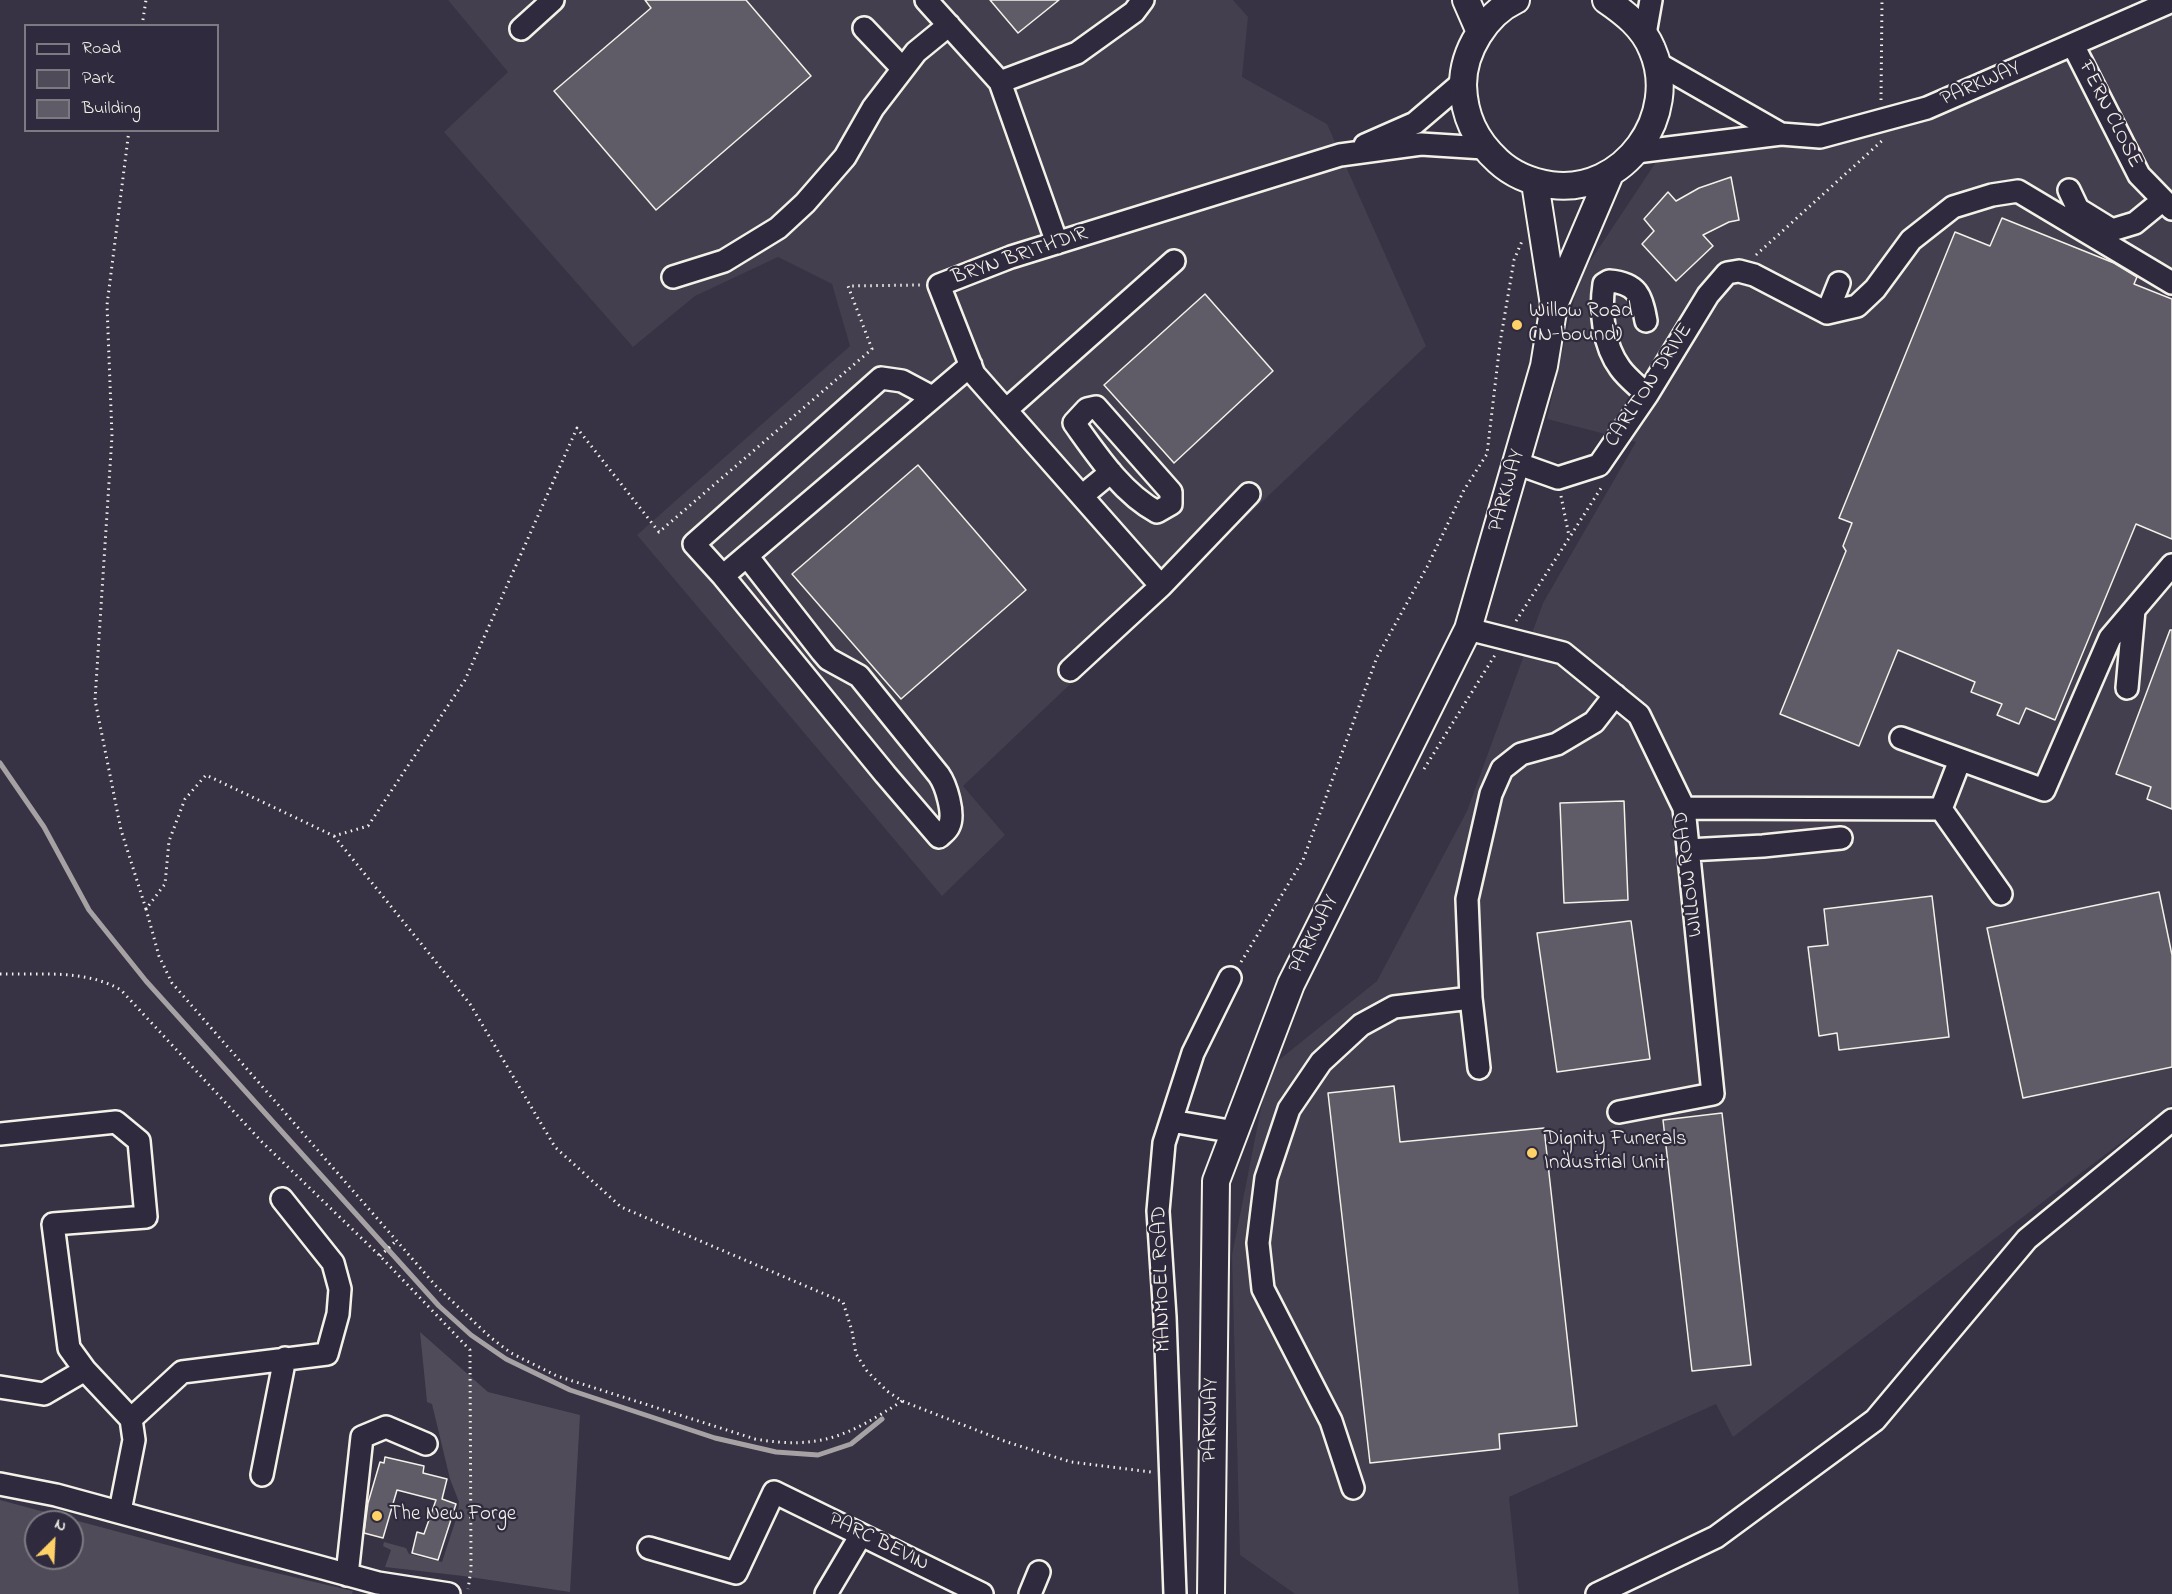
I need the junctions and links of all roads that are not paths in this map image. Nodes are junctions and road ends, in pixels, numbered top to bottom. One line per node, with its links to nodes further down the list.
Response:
1 (553, 0): 11 (street)
2 (927, 0): 9 (street)
3 (1143, 0): 17 (street)
4 (1466, 0): 12 (main road)
5 (1516, 0): 12 (main road)
6 (1606, 0): 13 (main road)
7 (1651, 0): 13 (street)
8 (2172, 1): 14 (street, PARKWAY)
9 (949, 25): 16 (street); 17 (street)
10 (864, 28): 16 (street)
11 (521, 29)
12 (1480, 32): 18 (main road)
13 (1645, 34): 15 (main road)
14 (2073, 45): 19 (street, PARKWAY); 26 (street, FERN CLOSE)
15 (1657, 63): 19 (street); 21 (main road)
16 (903, 69): 29 (street)
17 (1000, 82): 27 (street)
18 (1463, 82): 20 (main road); 22 (street)
19 (1781, 134): 21 (street)
20 (1484, 148): 22 (street, BRYN BRITHDIR); 25 (main road)
21 (1636, 152): 23 (main road)
22 (1340, 155): 27 (street, BRYN BRITHDIR)
23 (1610, 174): 25 (main road); 32 (main road)
24 (2069, 190): 26 (street)
25 (1537, 194): 32 (main road)
26 (2167, 205)
27 (1058, 243): 35 (street, BRYN BRITHDIR)
28 (1174, 261): 38 (street)
29 (673, 278)
30 (1839, 283): 33 (street)
31 (2172, 283): 33 (street)
32 (1554, 305): 39 (main road, PARKWAY)
33 (1827, 312): 36 (street, CARLTON DRIVE)
34 (1646, 321): 36 (street)
35 (971, 365): 37 (street); 38 (street, BRYN BRITHDIR)
36 (1647, 395): 39 (street, CARLTON DRIVE)
37 (932, 397): 43 (street); 45 (street)
38 (1006, 410): 42 (street, BRYN BRITHDIR)
39 (1516, 463): 48 (main road, PARKWAY)
40 (1111, 472): 40 (street); 42 (street)
41 (1249, 494): 46 (street)
42 (1082, 496): 46 (street, BRYN BRITHDIR)
43 (747, 556): 45 (street); 45 (street)
44 (2172, 565): 47 (street)
45 (723, 576)
46 (1161, 586): 49 (street)
47 (2134, 610): 50 (street); 53 (street)
48 (1468, 629): 51 (street, WILLOW ROAD); 65 (main road, PARKWAY)
49 (1070, 670)
50 (2127, 688)
51 (1616, 695): 54 (street, WILLOW ROAD); 60 (street)
52 (1901, 738): 53 (street)
53 (1960, 760): 55 (street)
54 (1684, 808): 55 (street); 57 (street, WILLOW ROAD)
55 (1941, 809): 58 (street)
56 (1841, 838): 57 (street)
57 (1688, 850): 62 (street, WILLOW ROAD)
58 (2001, 894)
59 (1230, 978): 64 (street, MANMOEL ROAD)
60 (1471, 998): 61 (street); 75 (street)
61 (1479, 1068)
62 (1619, 1112)
63 (2172, 1120): 87 (street)
64 (1171, 1121): 65 (street); 85 (street, MANMOEL ROAD)
65 (1235, 1132): 86 (main road, PARKWAY)
66 (0, 1134): 69 (street)
67 (282, 1199): 68 (street)
68 (285, 1358): 71 (street); 73 (street)
69 (85, 1370): 70 (street); 71 (street)
70 (0, 1387)
71 (131, 1419): 76 (street)
72 (426, 1444): 80 (street)
73 (262, 1475)
74 (0, 1484): 76 (street)
75 (1353, 1488)
76 (120, 1511): 80 (street)
77 (861, 1535): 78 (street, PARC BEVIN); 82 (street); 83 (street, PARC BEVIN)
78 (649, 1548)
79 (1039, 1572): 84 (street)
80 (347, 1575): 81 (street)
81 (449, 1594)
82 (826, 1594)
83 (982, 1594)
84 (1030, 1594)
85 (1175, 1594)
86 (1210, 1594)
87 (1597, 1594)

